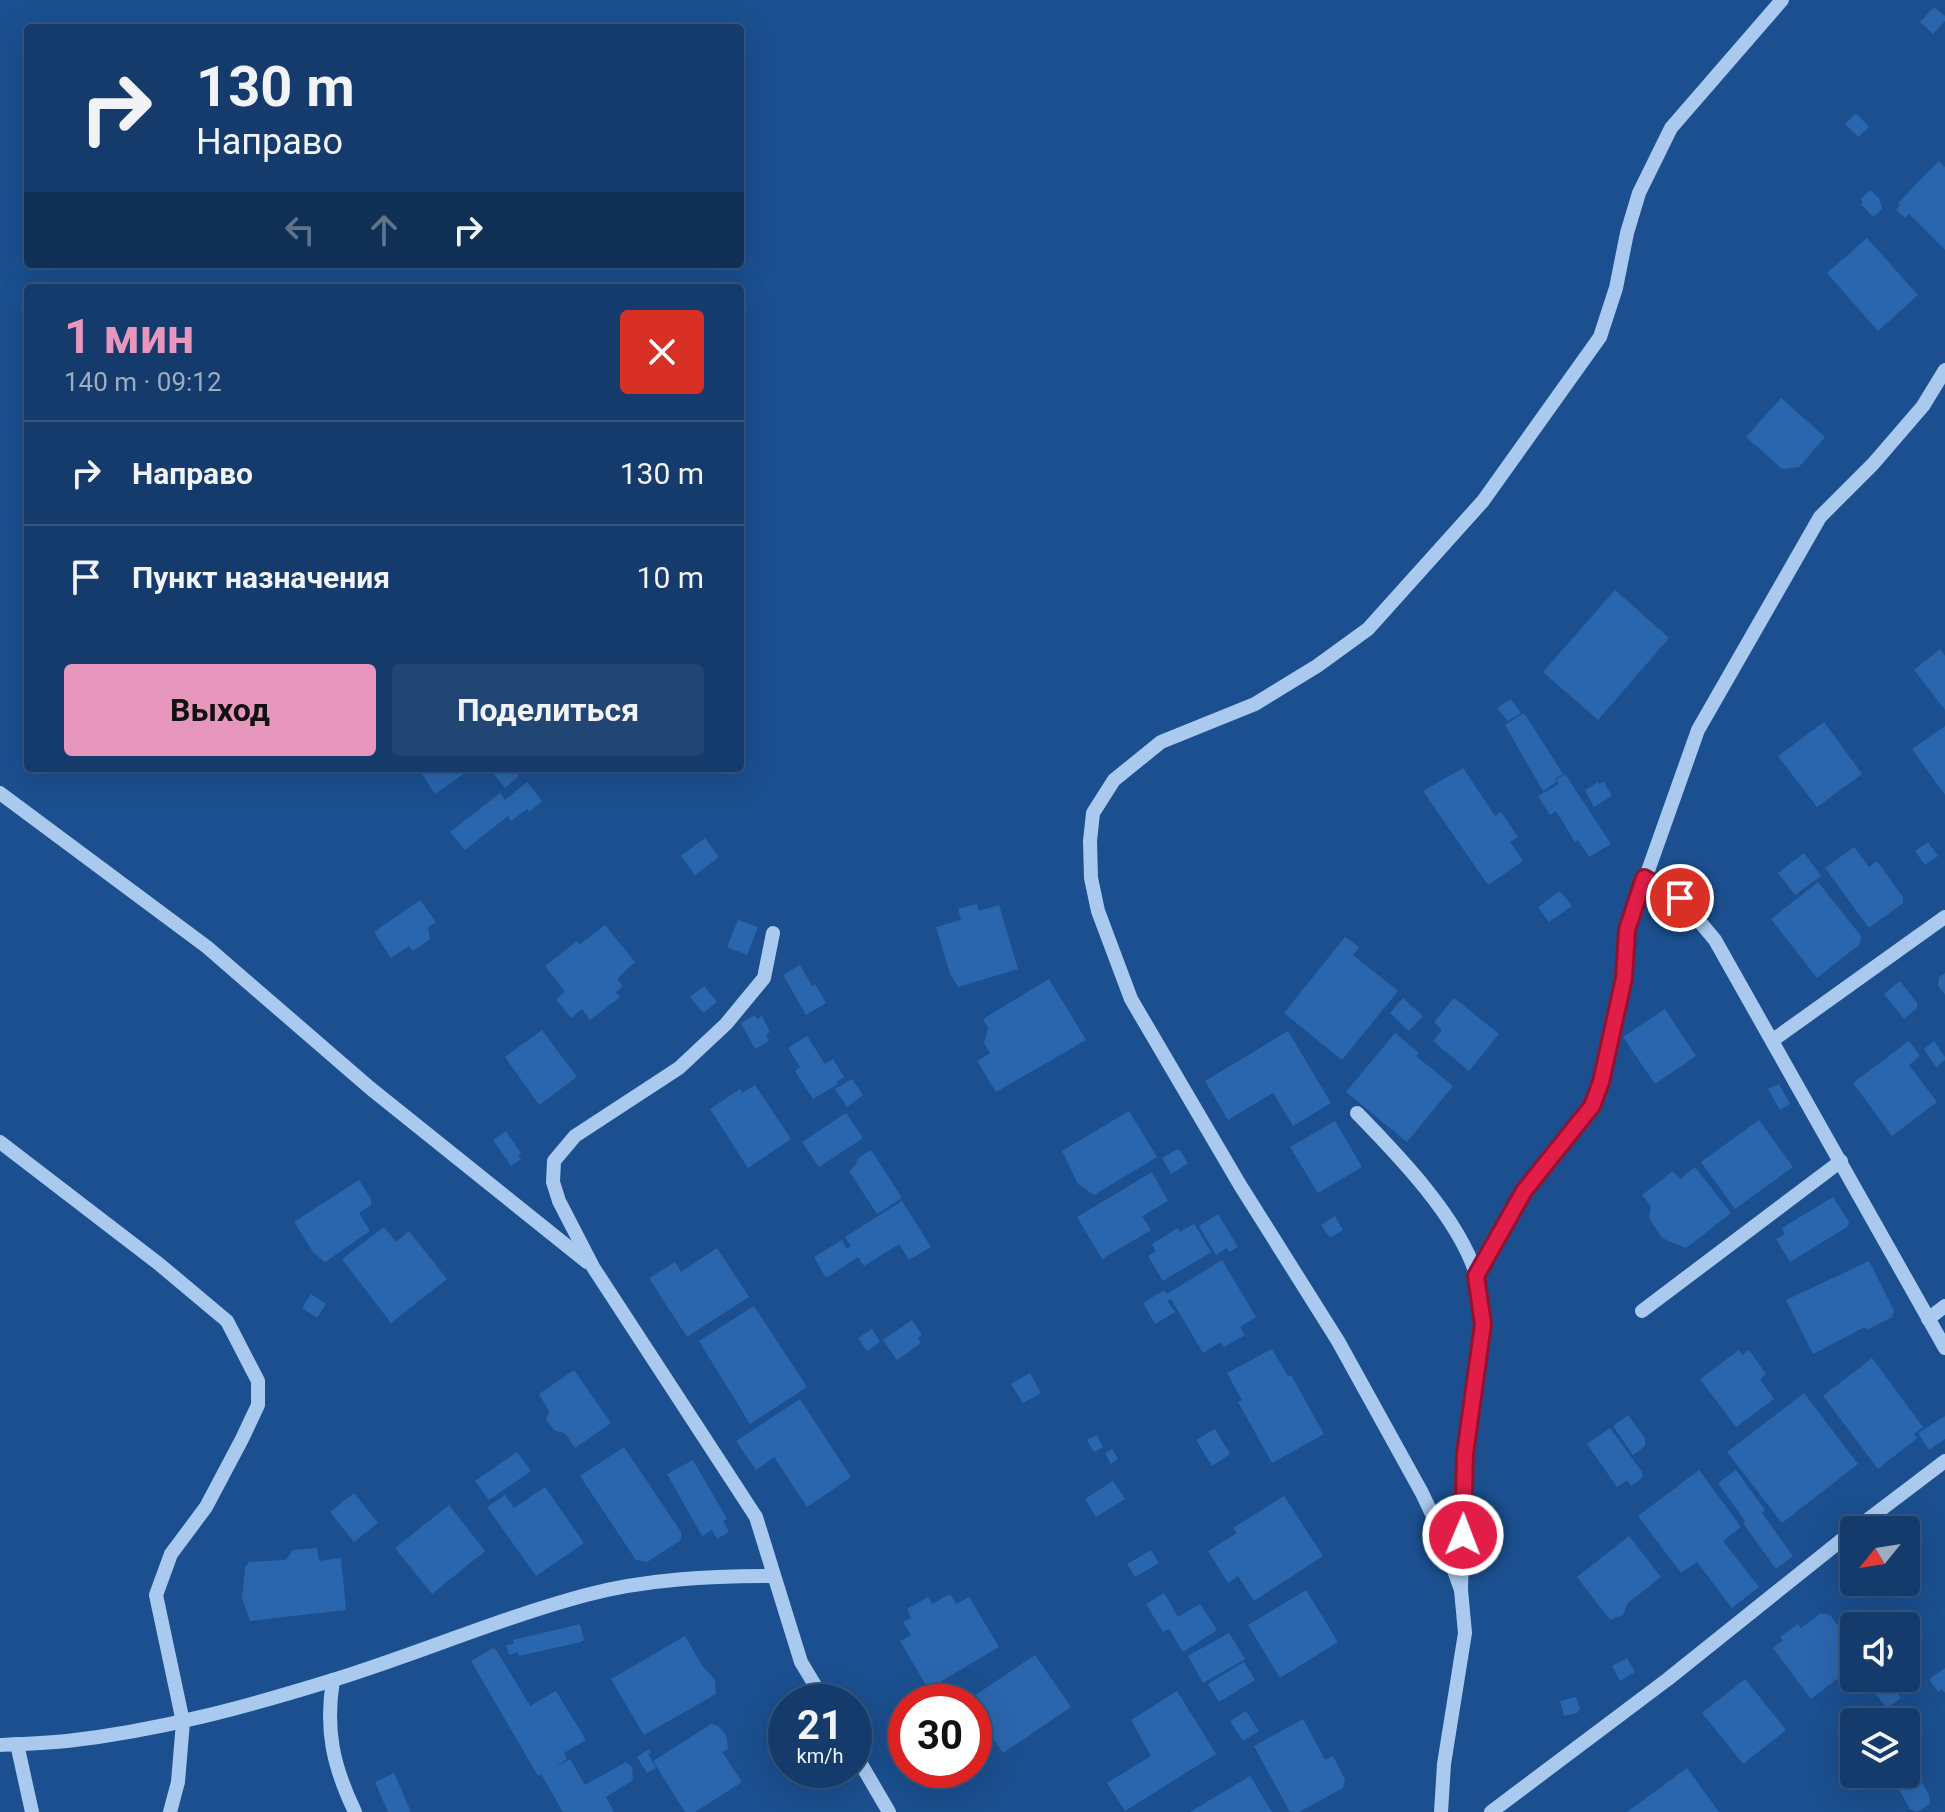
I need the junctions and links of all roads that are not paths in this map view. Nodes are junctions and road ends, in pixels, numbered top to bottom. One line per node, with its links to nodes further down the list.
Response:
1 (1782, 0): 21 (street)
2 (1945, 370): 4 (street)
3 (0, 793): 11 (street)
4 (1644, 878): 7 (street); 12 (street)
5 (1945, 917): 7 (street)
6 (773, 933): 11 (street)
7 (1773, 1040): 10 (street)
8 (1357, 1113): 12 (street)
9 (0, 1142): 24 (street)
10 (1841, 1161): 14 (street); 15 (street)
11 (593, 1267): 20 (street)
12 (1476, 1276): 21 (street)
13 (1945, 1306): 15 (street)
14 (1642, 1311)
15 (1928, 1319): 16 (street)
16 (1945, 1348)
17 (1945, 1461): 18 (street)
18 (1872, 1516)
19 (1840, 1541): 33 (street)
20 (773, 1576): 22 (street); 23 (street)
21 (1461, 1590): 32 (street)
22 (333, 1680): 24 (street); 30 (street)
23 (814, 1684)
24 (183, 1722): 25 (street); 29 (street)
25 (17, 1744): 26 (street); 28 (street)
26 (0, 1745)
27 (872, 1783): 31 (street)
28 (32, 1812)
29 (170, 1812)
30 (355, 1812)
31 (889, 1812)
32 (1441, 1812)
33 (1491, 1812)

